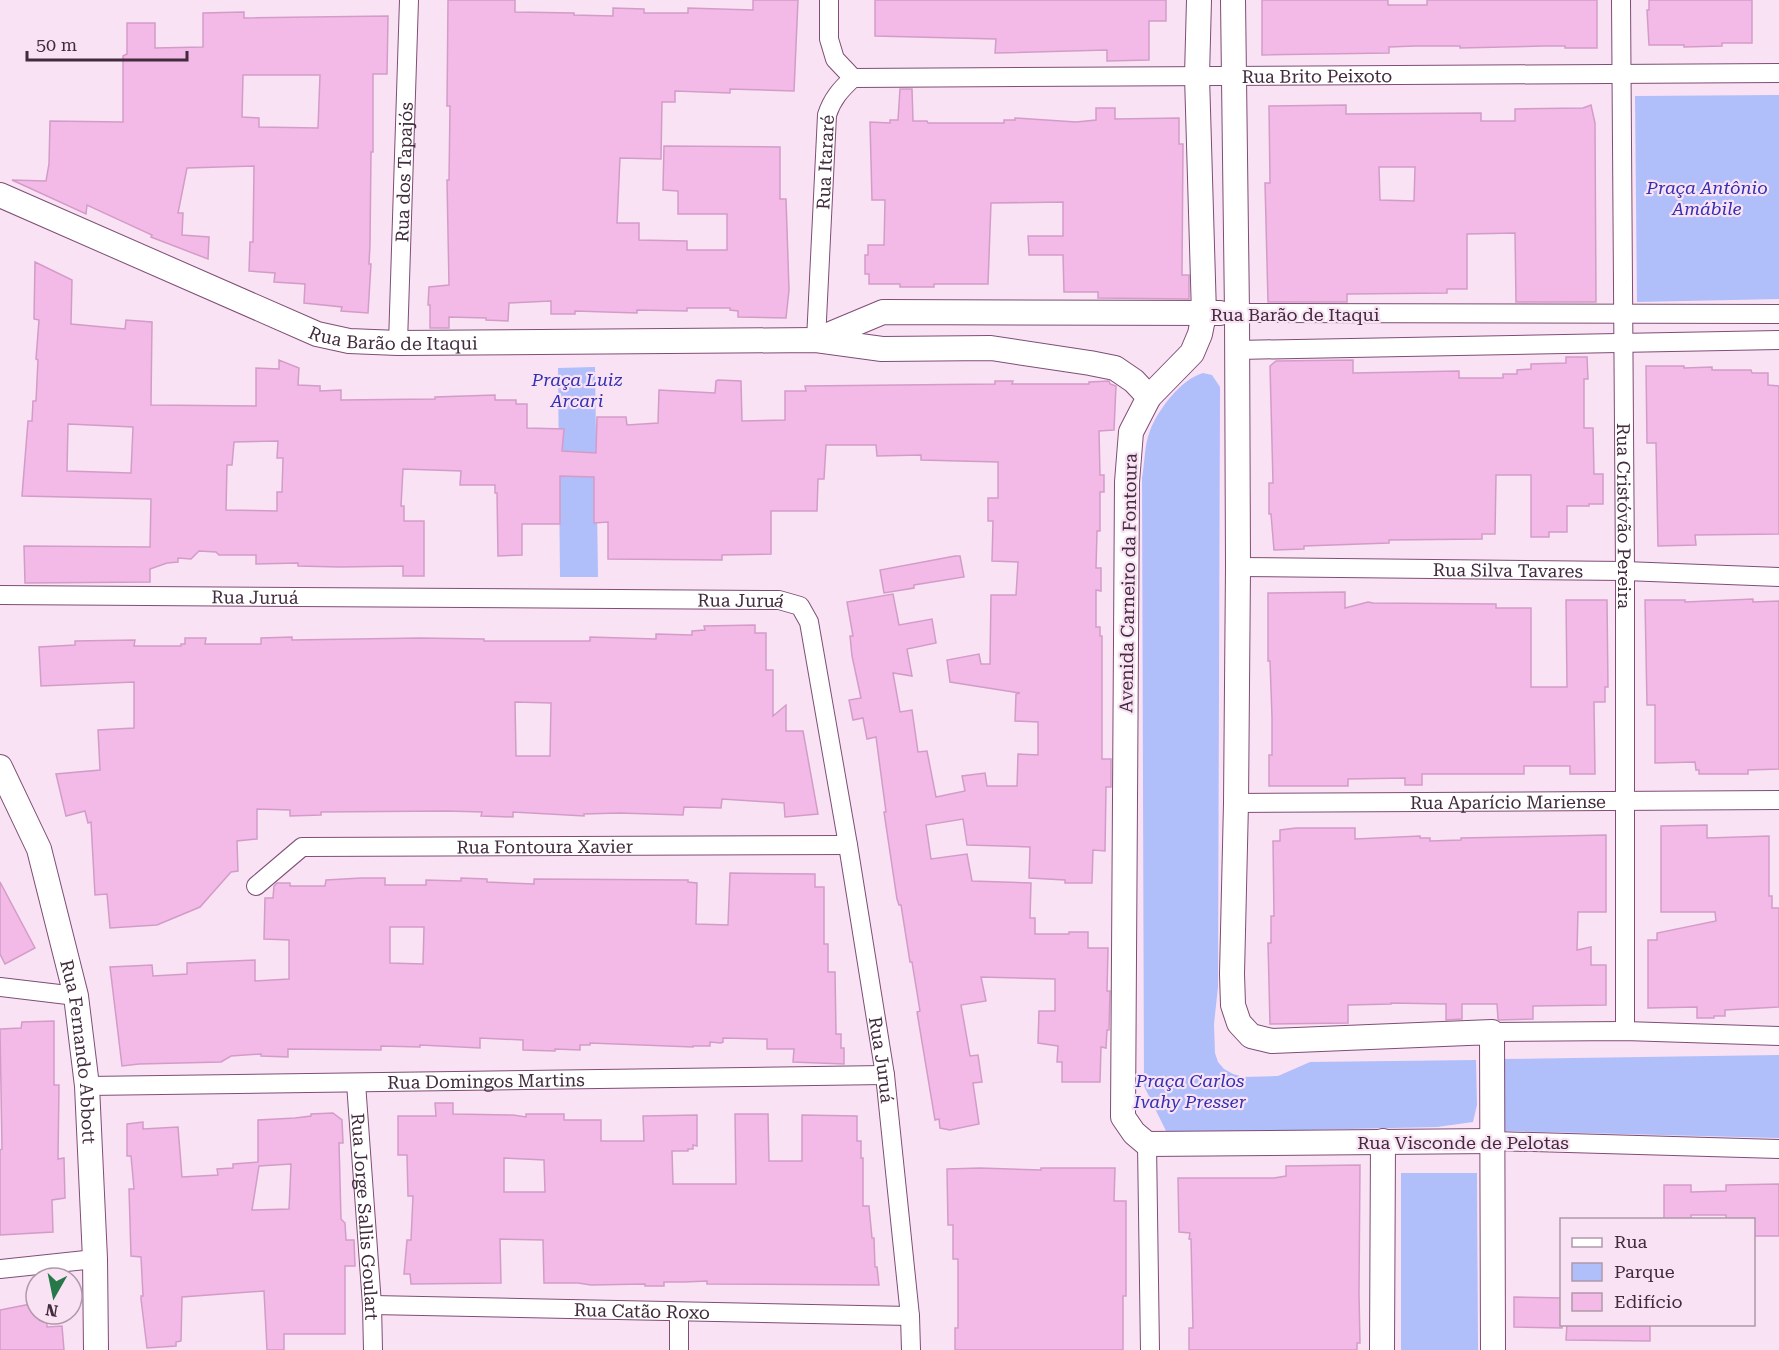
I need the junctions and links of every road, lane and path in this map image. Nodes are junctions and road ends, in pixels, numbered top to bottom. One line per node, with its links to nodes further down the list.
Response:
1 (409, 0): 21 (street, Rua dos Tapajós)
2 (829, 0): 10 (street)
3 (1199, 0): 8 (main road, Avenida Carneiro da Fontoura)
4 (1233, 0): 9 (main road)
5 (1621, 0): 7 (street, Rua Cristóvão Pereira)
6 (1779, 73): 7 (street, Rua Brito Peixoto)
7 (1621, 74): 9 (street, Rua Brito Peixoto); 16 (street, Rua Cristóvão Pereira)
8 (1197, 76): 9 (street, Rua Brito Peixoto); 10 (street, Rua Brito Peixoto); 15 (main road, Avenida Carneiro da Fontoura)
9 (1233, 76): 13 (main road)
10 (853, 78): 18 (street, Rua Itararé)
11 (0, 195): 21 (main road, Rua Barão de Itaqui)
12 (883, 312): 15 (main road, Rua Barão de Itaqui); 18 (main road, Rua Barão de Itaqui); 23 (main road)
13 (1237, 313): 14 (street, Rua Barão de Itaqui); 15 (main road, Rua Barão de Itaqui); 24 (main road)
14 (1439, 313): 16 (street, Rua Barão de Itaqui); 22 (street)
15 (1204, 314): 25 (main road, Avenida Carneiro da Fontoura)
16 (1624, 314): 17 (street, Rua Barão de Itaqui); 20 (street, Rua Cristóvão Pereira)
17 (1779, 314)
18 (816, 340): 21 (main road, Rua Barão de Itaqui); 23 (main road, Rua Barão de Itaqui)
19 (1779, 340): 20 (street, Rua Barão de Itaqui)
20 (1624, 342): 22 (street, Rua Barão de Itaqui); 27 (street, Rua Cristóvão Pereira)
21 (398, 343)
22 (1438, 346): 24 (street, Rua Barão de Itaqui)
23 (882, 349): 25 (main road, Rua Barão de Itaqui)
24 (1237, 350): 26 (main road)
25 (1149, 397): 46 (main road, Avenida Carneiro da Fontoura)
26 (1238, 567): 27 (street, Rua Silva Tavares); 33 (main road)
27 (1625, 572): 28 (street, Rua Silva Tavares); 32 (street, Rua Cristóvão Pereira)
28 (1779, 578)
29 (0, 596): 34 (street, Rua Juruá)
30 (0, 767): 37 (main road, Rua Fernando Abbott)
31 (1779, 800): 32 (street, Rua Aparício Mariense)
32 (1625, 802): 33 (street, Rua Aparício Mariense); 38 (street, Rua Cristóvão Pereira)
33 (1236, 803): 39 (main road)
34 (848, 845): 35 (street, Rua Fontoura Xavier); 41 (street, Rua Juruá)
35 (256, 886)
36 (0, 987): 37 (street)
37 (76, 996): 43 (main road, Rua Fernando Abbott)
38 (1625, 1031): 39 (street); 40 (street)
39 (1492, 1032): 45 (main road)
40 (1779, 1036)
41 (885, 1075): 42 (street, Rua Domingos Martins); 52 (street, Rua Juruá)
42 (356, 1083): 43 (street, Rua Domingos Martins); 50 (street, Rua Jorge Sallis Goulart)
43 (87, 1086): 48 (main road, Rua Fernando Abbott)
44 (1383, 1141): 45 (main road, Rua Visconde de Pelotas); 46 (main road, Rua Visconde de Pelotas); 58 (main road)
45 (1493, 1141): 47 (street, Rua Visconde de Pelotas); 59 (main road)
46 (1148, 1144): 57 (street)
47 (1779, 1149)
48 (95, 1259): 49 (street); 53 (main road, Rua Fernando Abbott)
49 (0, 1269)
50 (372, 1305): 51 (street, Rua Catão Roxo); 54 (street, Rua Jorge Sallis Goulart)
51 (679, 1313): 52 (street, Rua Catão Roxo); 55 (street)
52 (910, 1316): 56 (street, Rua Juruá)
53 (96, 1350)
54 (373, 1350)
55 (679, 1350)
56 (911, 1350)
57 (1150, 1350)
58 (1382, 1350)
59 (1493, 1350)

